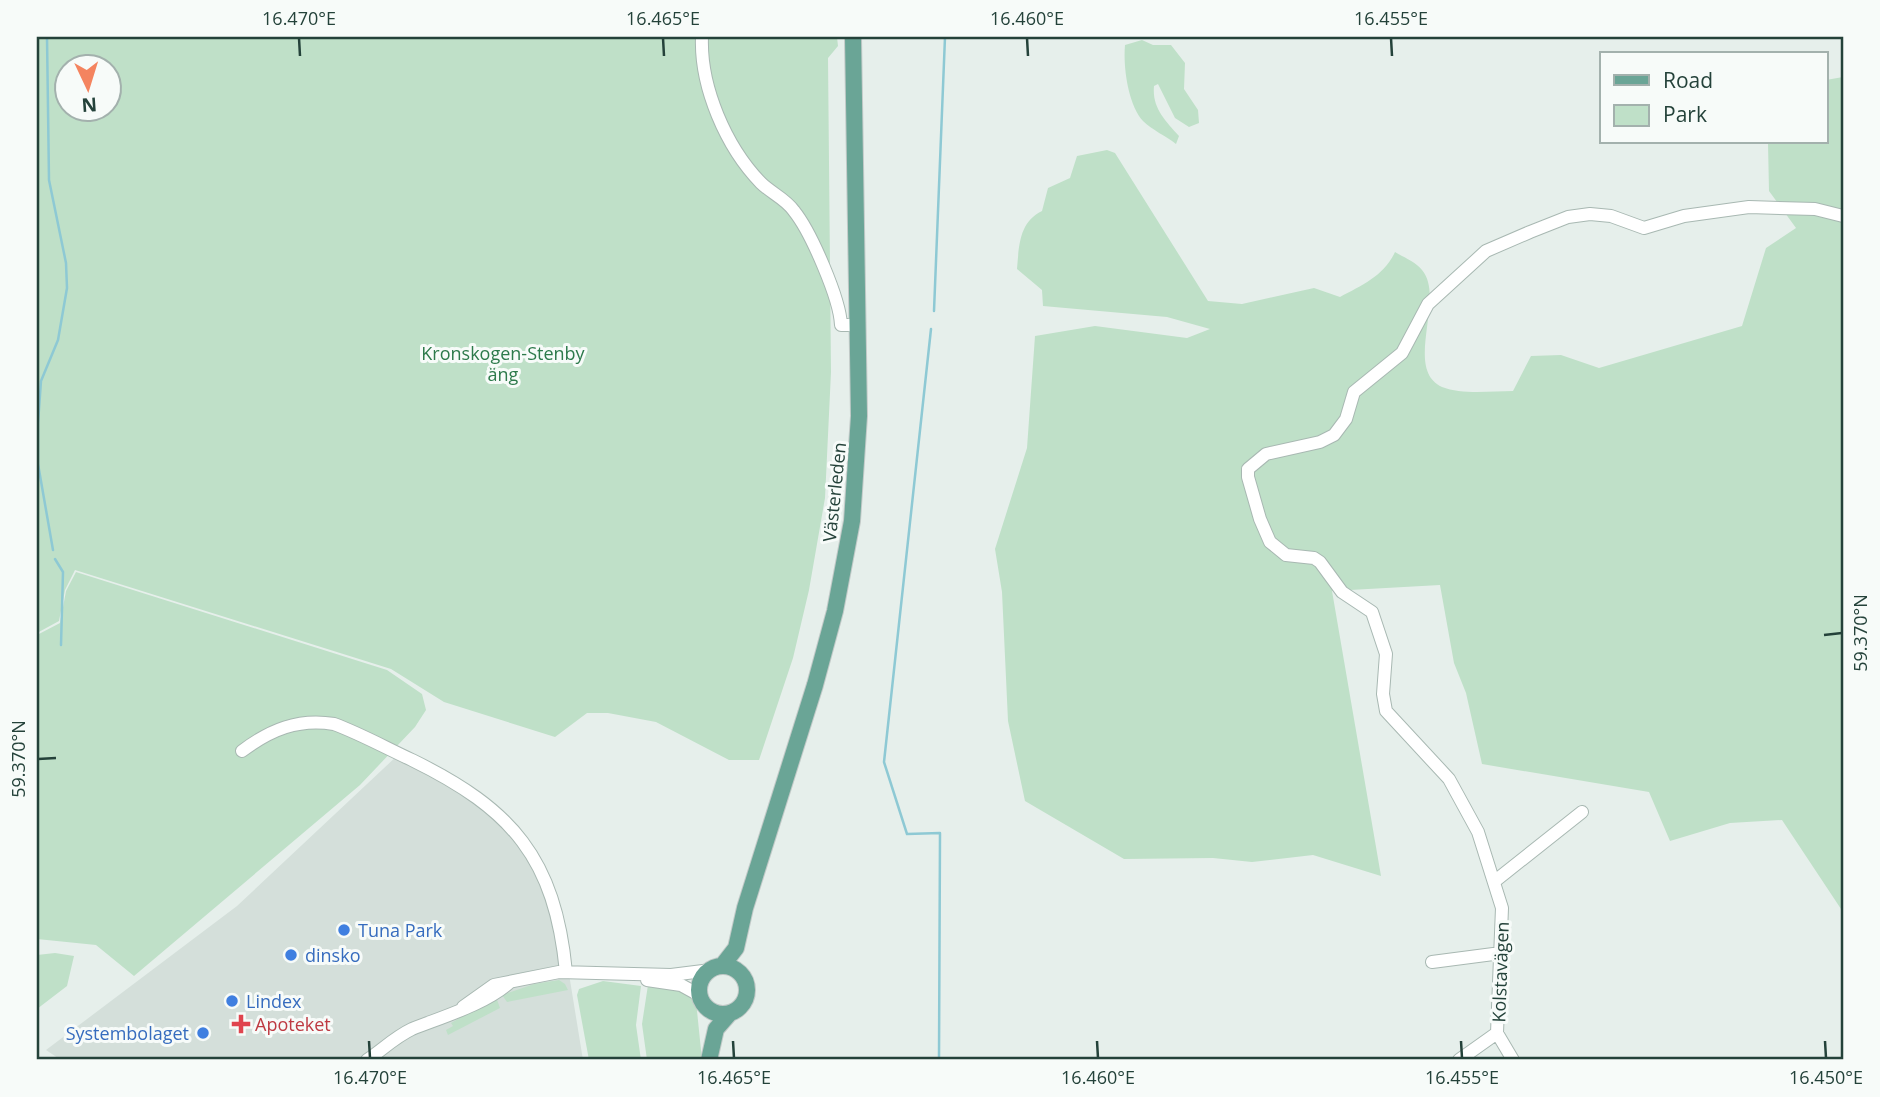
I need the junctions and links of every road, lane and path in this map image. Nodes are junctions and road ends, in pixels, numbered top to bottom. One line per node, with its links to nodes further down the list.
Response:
1 (702, 37): 4 (street)
2 (853, 37): 4 (main road, Västerleden)
3 (1843, 216): 7 (street, Kolstavägen)
4 (859, 325): 8 (main road, Västerleden)
5 (242, 751): 12 (street)
6 (1582, 812): 7 (street)
7 (1495, 881): 9 (street, Kolstavägen)
8 (740, 936): 11 (main road, Västerleden); 14 (main road, Västerleden)
9 (1501, 953): 10 (street); 17 (street, Kolstavägen)
10 (1432, 961)
11 (716, 968): 13 (street); 14 (main road); 15 (main road)
12 (566, 972): 13 (street); 19 (street)
13 (623, 974): 15 (street)
14 (743, 976): 16 (main road)
15 (702, 1000): 16 (main road); 18 (main road)
16 (730, 1013): 18 (main road)
17 (1497, 1033): 20 (street); 21 (street)
18 (710, 1057)
19 (369, 1059)
20 (1459, 1060)
21 (1513, 1060)

